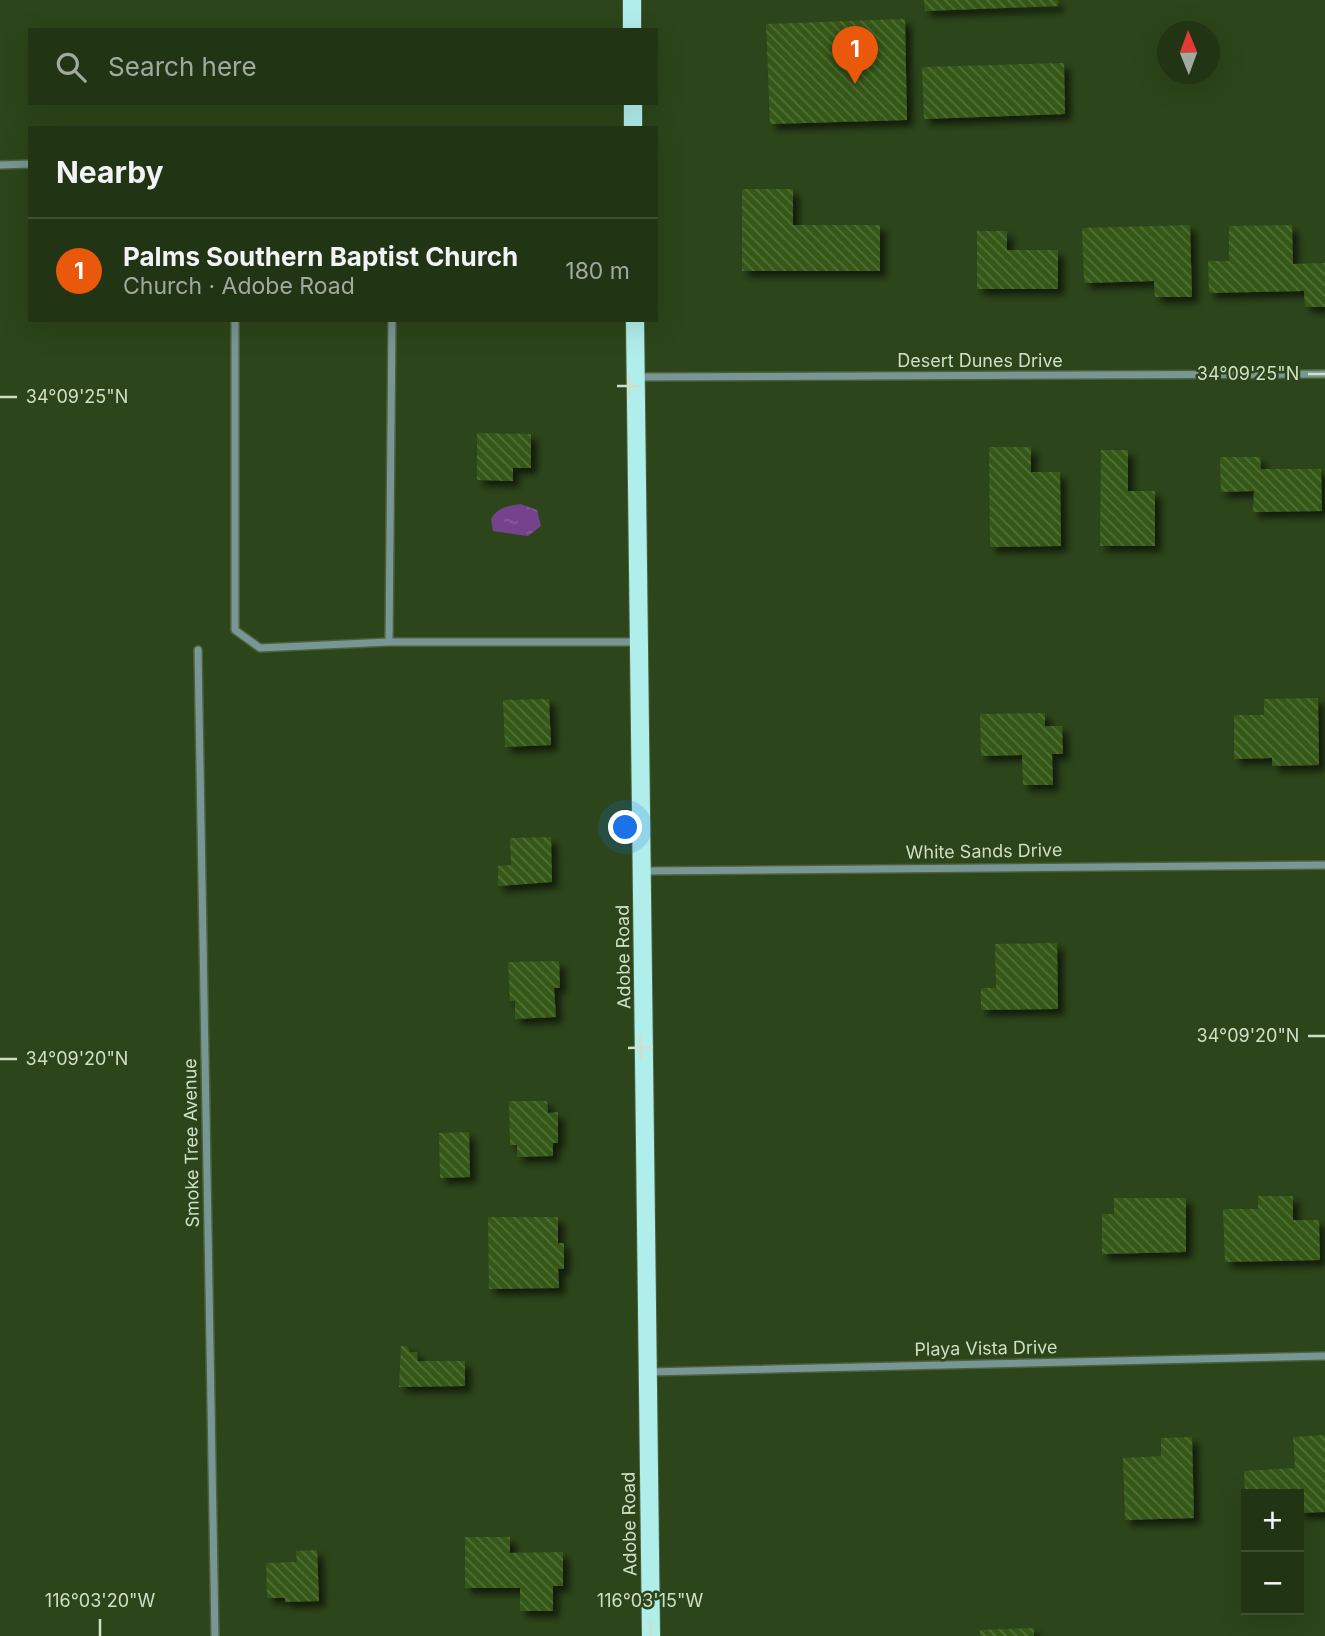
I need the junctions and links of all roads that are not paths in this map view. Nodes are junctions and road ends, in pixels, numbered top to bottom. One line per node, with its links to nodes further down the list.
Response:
1 (632, 0): 2 (main road)
2 (632, 28)
3 (633, 105): 4 (main road)
4 (634, 126)
5 (28, 164): 6 (street)
6 (0, 165)
7 (235, 322): 12 (street)
8 (392, 322): 12 (street)
9 (635, 322): 11 (main road, Adobe Road)
10 (1325, 374): 11 (street, Desert Dunes Drive)
11 (635, 377): 13 (main road, Adobe Road)
12 (389, 642): 13 (street)
13 (640, 642): 16 (main road, Adobe Road)
14 (198, 650): 19 (street, Smoke Tree Avenue)
15 (1325, 865): 16 (street, White Sands Drive)
16 (643, 871): 18 (main road, Adobe Road)
17 (1325, 1356): 18 (street, Playa Vista Drive)
18 (649, 1372): 20 (main road, Adobe Road)
19 (215, 1636)
20 (652, 1636)

